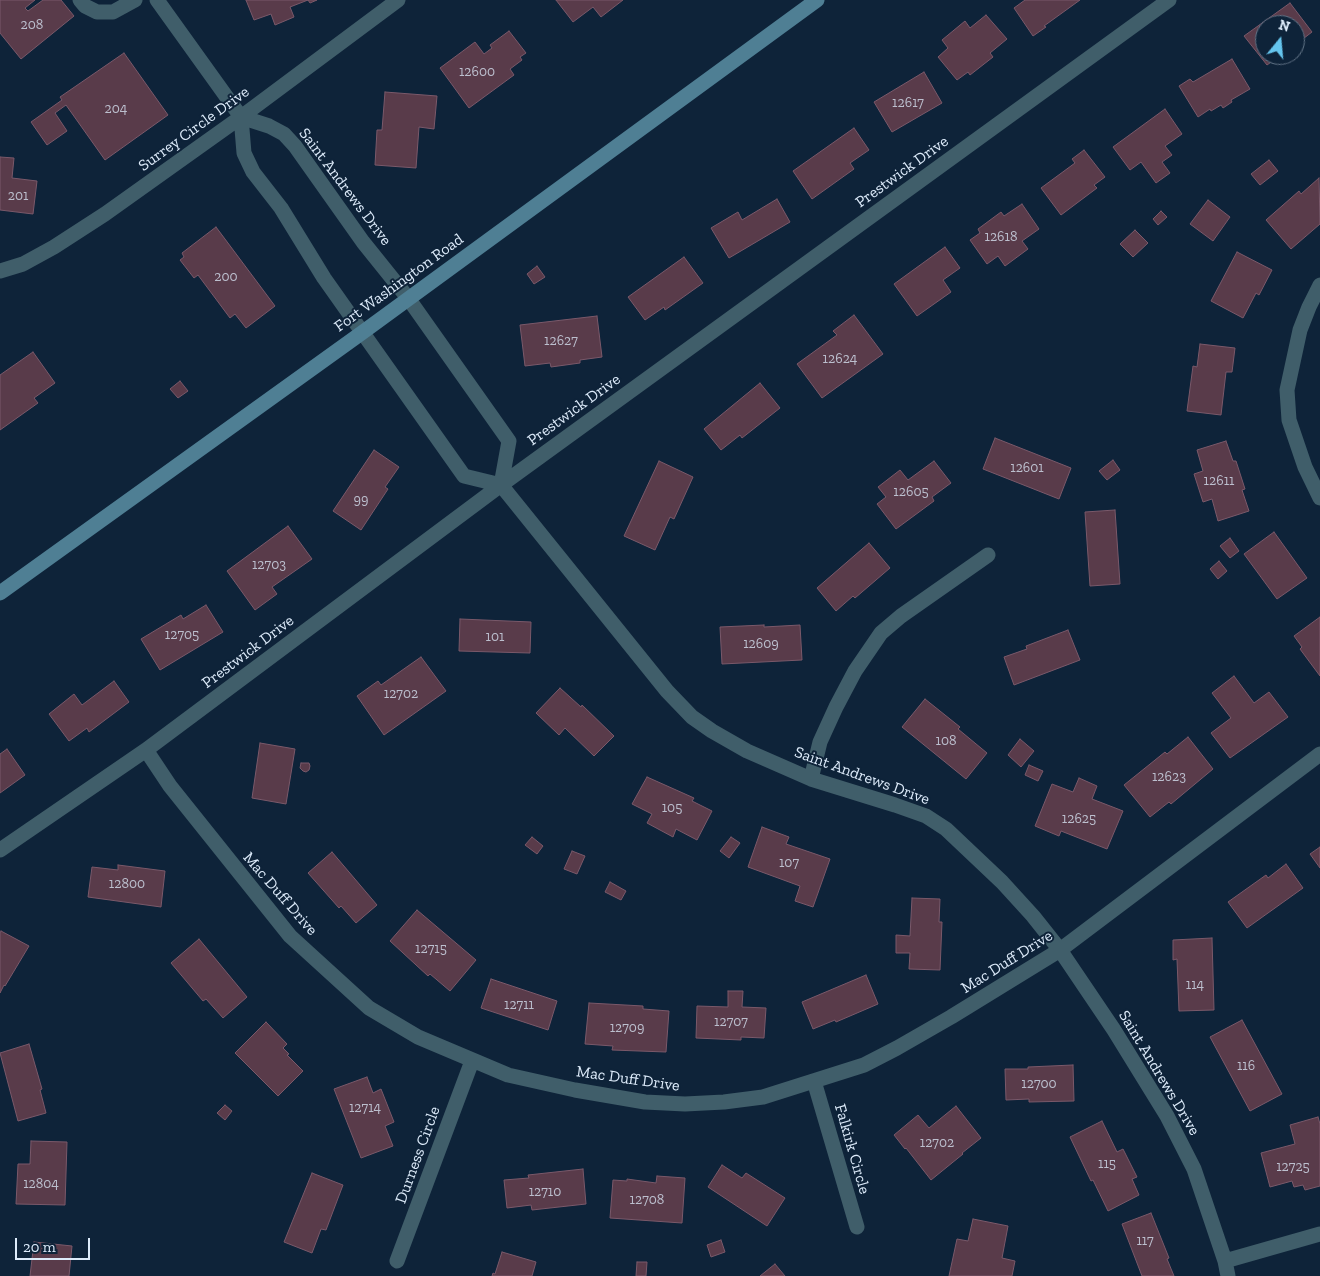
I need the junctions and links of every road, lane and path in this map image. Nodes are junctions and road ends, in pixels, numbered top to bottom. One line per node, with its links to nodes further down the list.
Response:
1 (80, 0): 2 (street)
2 (135, 0)
3 (157, 0): 7 (street)
4 (398, 0): 7 (street, Surrey Circle Drive)
5 (817, 0): 10 (main road, Fort Washington Road)
6 (1169, 0): 12 (street, Prestwick Drive)
7 (241, 117): 8 (street, Surrey Circle Drive); 10 (street, Saint Andrews Drive); 11 (street)
8 (0, 272)
9 (1320, 285): 13 (street)
10 (408, 298): 11 (main road, Fort Washington Road); 12 (street, Saint Andrews Drive)
11 (363, 332): 12 (street); 15 (main road, Fort Washington Road)
12 (501, 485): 16 (street, Prestwick Drive); 18 (street, Saint Andrews Drive)
13 (1320, 498)
14 (988, 555): 18 (street)
15 (0, 594)
16 (146, 750): 19 (street, Prestwick Drive); 21 (street, Mac Duff Drive)
17 (1320, 754): 20 (street, Mac Duff Drive)
18 (811, 779): 20 (street, Saint Andrews Drive)
19 (0, 850)
20 (1060, 950): 22 (street, Mac Duff Drive); 26 (street, Saint Andrews Drive)
21 (472, 1061): 22 (street, Mac Duff Drive); 25 (street, Durness Circle)
22 (814, 1081): 23 (street, Falkirk Circle)
23 (857, 1226)
24 (1320, 1234): 26 (street)
25 (397, 1261)
26 (1225, 1261): 27 (street, Saint Andrews Drive)
27 (1228, 1276)

